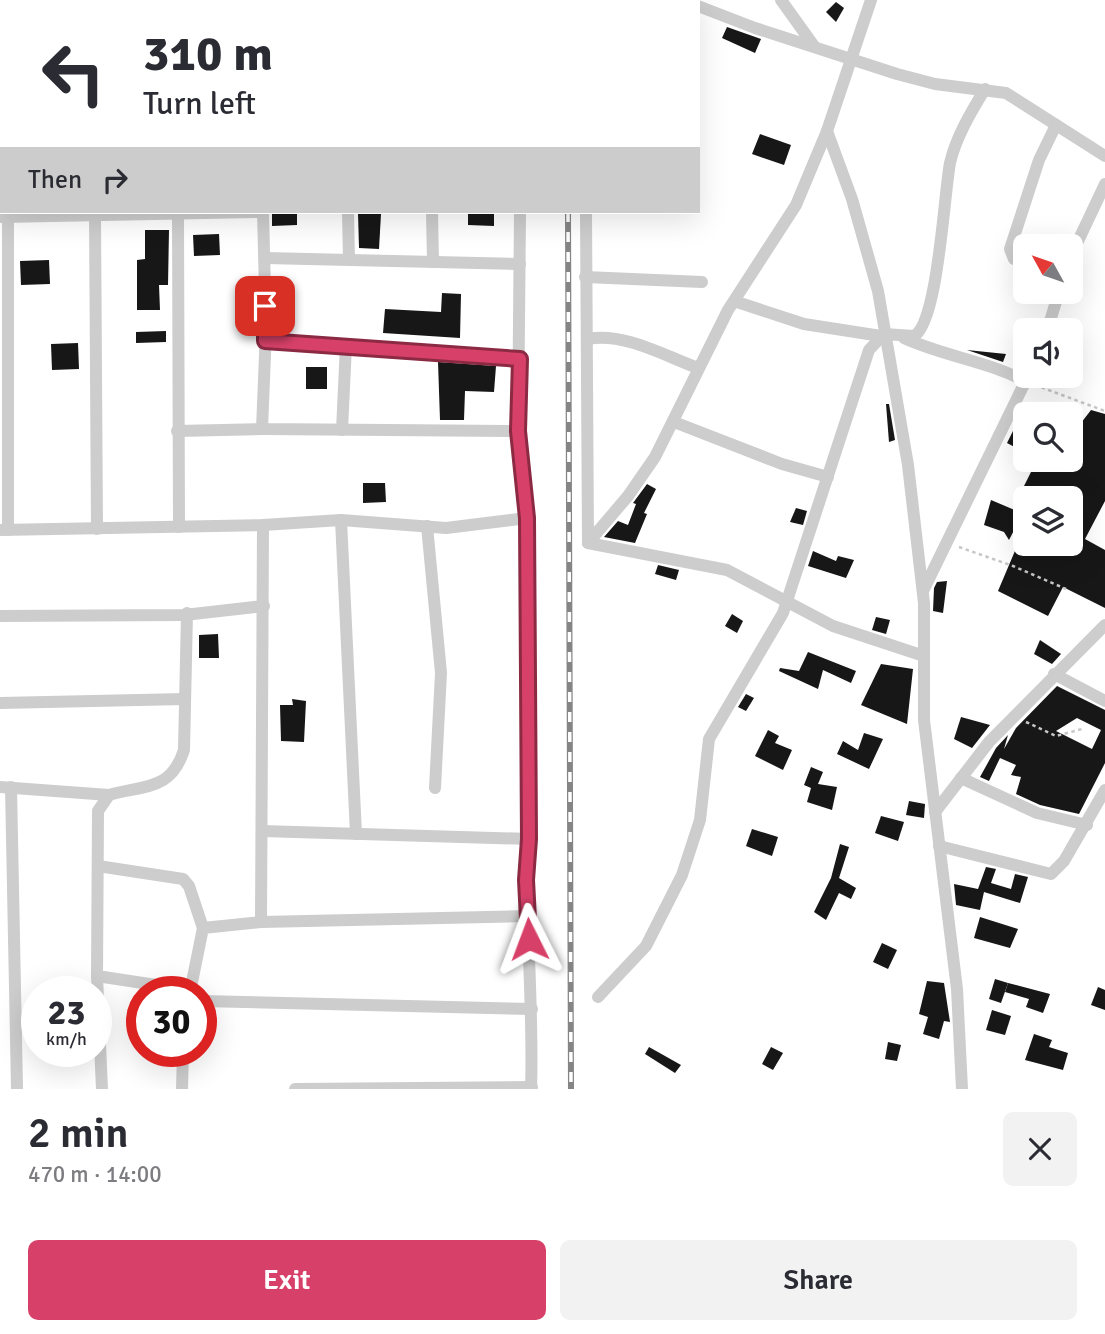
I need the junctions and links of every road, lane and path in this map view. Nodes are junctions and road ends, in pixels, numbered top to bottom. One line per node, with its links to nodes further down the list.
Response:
1 (781, 0): 4 (street)
2 (871, 0): 5 (street)
3 (700, 7): 4 (street)
4 (814, 46): 5 (street)
5 (851, 57): 6 (street); 8 (street)
6 (985, 89): 7 (street); 31 (street)
7 (1056, 125): 9 (street); 19 (street)
8 (827, 131): 29 (street); 30 (street)
9 (1105, 156)
10 (1105, 184): 20 (street)
11 (178, 214): 17 (street); 44 (street)
12 (263, 214): 23 (street)
13 (348, 214): 24 (street)
14 (432, 214): 25 (street)
15 (520, 214): 26 (street)
16 (586, 214): 27 (street)
17 (95, 215): 18 (street); 52 (street)
18 (4, 217): 53 (street)
19 (1015, 234)
20 (1081, 234)
21 (1013, 240): 22 (street)
22 (1013, 256)
23 (265, 258): 24 (street); 33 (street)
24 (349, 260): 25 (street)
25 (433, 262): 26 (street)
26 (520, 264): 35 (street)
27 (585, 277): 28 (street); 32 (street)
28 (702, 282)
29 (734, 301): 30 (street); 36 (street)
30 (882, 335): 31 (street); 46 (street); 57 (street)
31 (897, 335): 37 (street)
32 (588, 339): 36 (street); 54 (street)
33 (265, 341): 34 (street); 42 (street)
34 (346, 345): 35 (street); 43 (street)
35 (520, 359): 45 (street)
36 (698, 368): 41 (street)
37 (1013, 374)
38 (1022, 388): 55 (street)
39 (1048, 388): 40 (path)
40 (1105, 411)
41 (674, 422): 46 (street); 54 (street)
42 (262, 429): 43 (street); 44 (street)
43 (342, 430): 45 (street)
44 (177, 431): 51 (street)
45 (518, 431): 47 (street)
46 (828, 477): 58 (street)
47 (527, 518): 50 (street); 79 (street)
48 (341, 520): 49 (street); 50 (street); 78 (street)
49 (262, 526): 51 (street); 59 (street)
50 (427, 526): 72 (street)
51 (179, 527): 52 (street)
52 (97, 528): 53 (street)
53 (4, 530)
54 (588, 542): 58 (street)
55 (946, 544): 56 (path); 57 (street)
56 (1066, 589)
57 (923, 592): 63 (street)
58 (786, 603): 63 (street); 87 (street)
59 (264, 606): 60 (street); 77 (street)
60 (187, 613): 61 (street); 65 (street)
61 (0, 616)
62 (1105, 625): 64 (street)
63 (924, 656): 75 (street)
64 (1054, 674): 66 (street); 68 (street)
65 (185, 699): 67 (street); 74 (street)
66 (1105, 701)
67 (0, 702)
68 (1014, 716): 69 (path); 70 (street)
69 (1083, 729)
70 (961, 778): 75 (street); 76 (street)
71 (6, 787): 74 (street); 93 (street)
72 (435, 788)
73 (1105, 790): 76 (street)
74 (109, 795): 81 (street)
75 (935, 812): 80 (street)
76 (1087, 825): 80 (street)
77 (262, 831): 78 (street); 83 (street)
78 (356, 834): 79 (street)
79 (529, 839): 82 (street)
80 (939, 846): 97 (street)
81 (98, 866): 84 (street); 85 (street)
82 (528, 916): 83 (street); 89 (street)
83 (261, 922): 84 (street)
84 (203, 928): 86 (street)
85 (97, 976)
86 (194, 976)
87 (598, 997)
88 (217, 1001): 89 (street)
89 (532, 1009): 92 (street)
90 (101, 1067): 94 (street)
91 (183, 1067): 95 (street)
92 (531, 1088): 96 (street)
93 (17, 1089)
94 (102, 1089)
95 (182, 1089)
96 (295, 1089)
97 (962, 1089)

